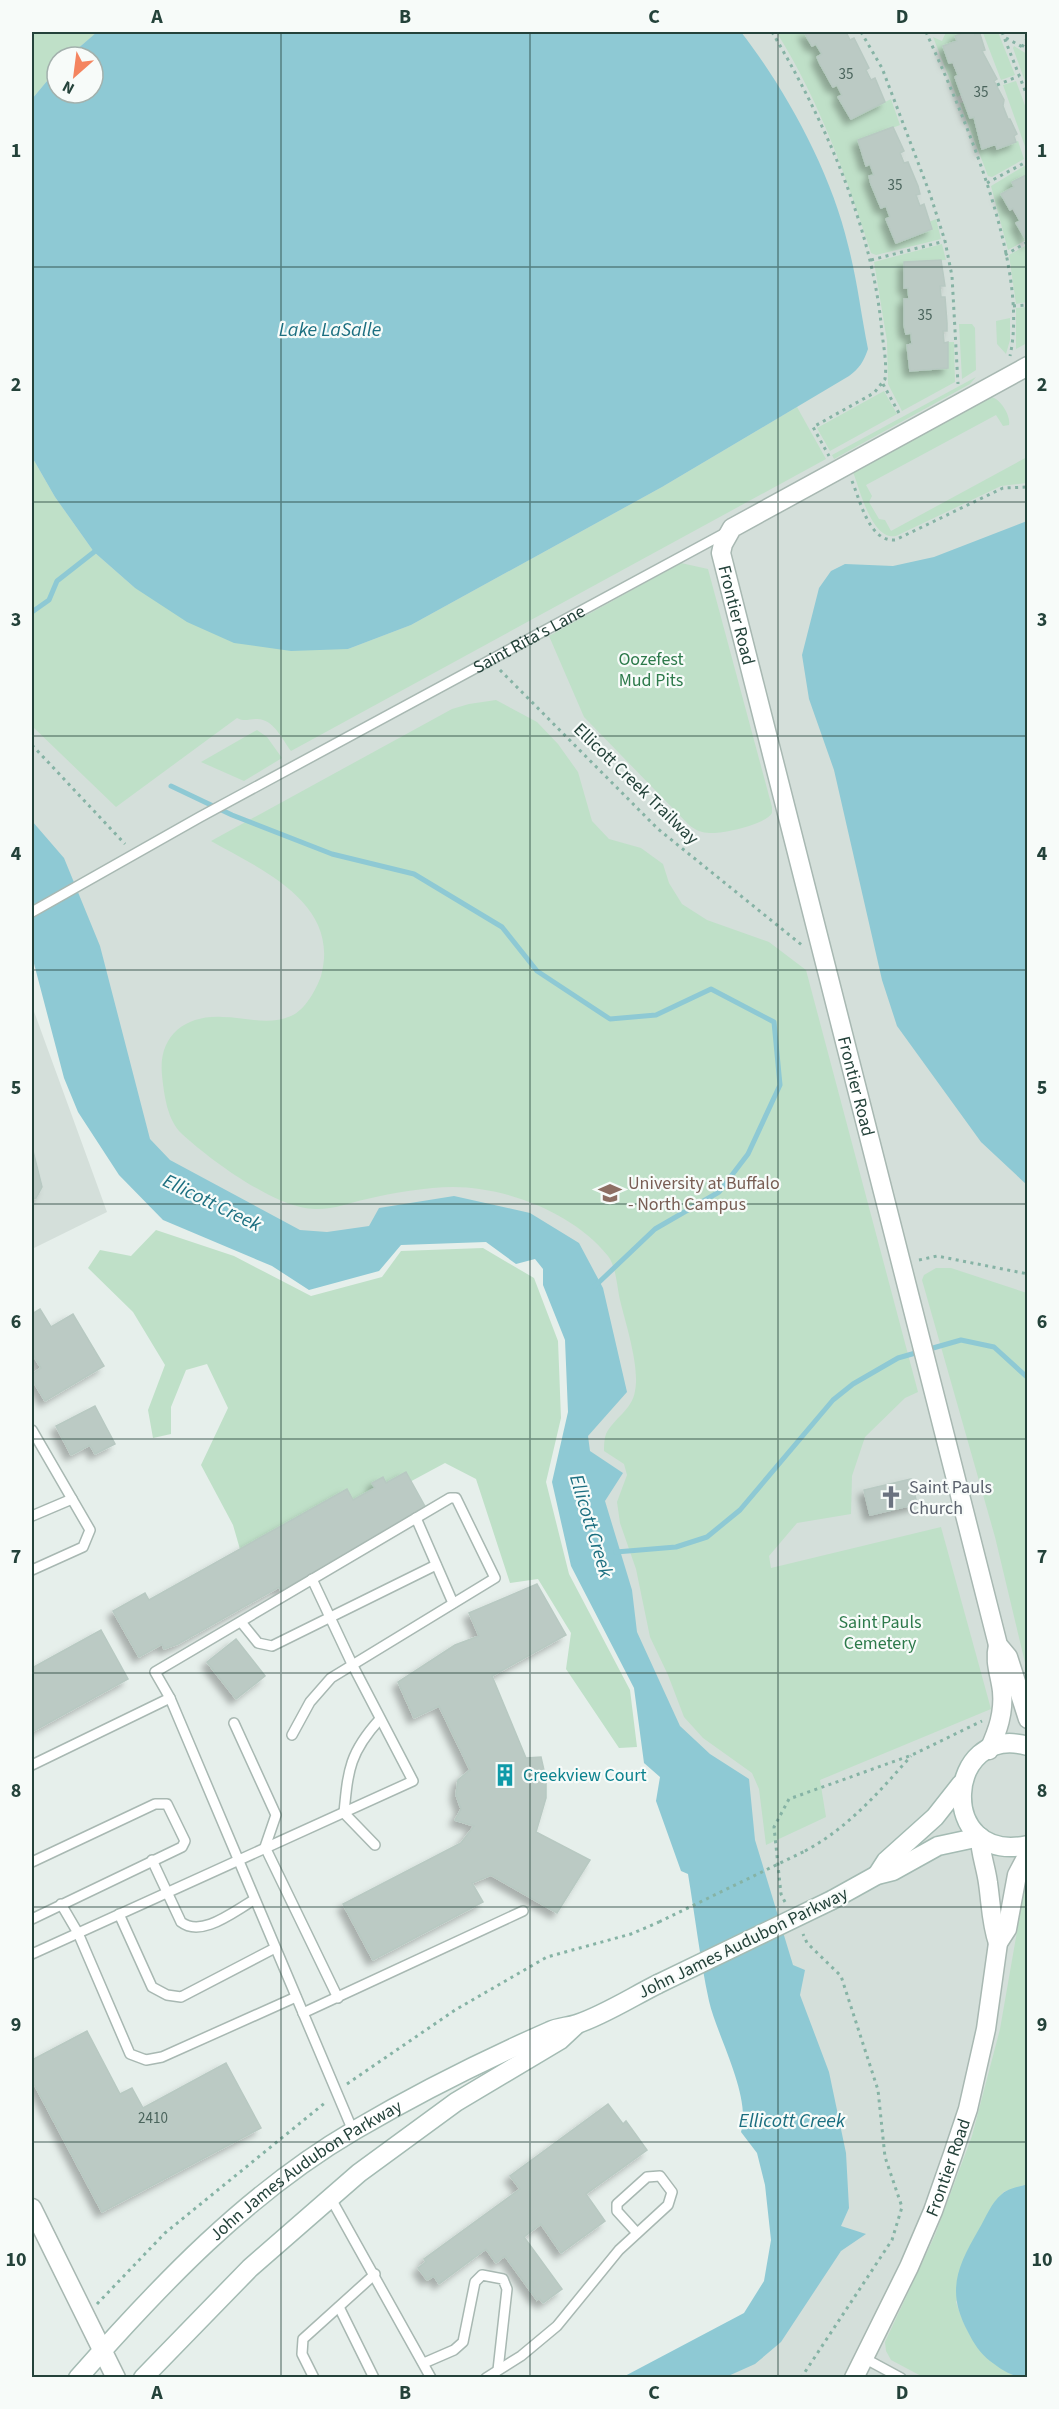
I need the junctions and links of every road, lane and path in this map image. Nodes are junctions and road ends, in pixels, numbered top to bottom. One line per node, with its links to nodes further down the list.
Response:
1 (772, 32): 19 (path)
2 (861, 32): 16 (path)
3 (926, 32): 15 (path)
4 (978, 32): 5 (path)
5 (983, 32)
6 (1002, 32): 7 (path)
7 (1004, 37): 9 (path); 11 (path)
8 (1028, 37): 9 (path)
9 (1022, 47): 10 (path)
10 (1028, 50)
11 (1019, 76): 12 (path); 13 (path)
12 (997, 85)
13 (1028, 98)
14 (1028, 161): 15 (path)
15 (987, 183): 18 (path)
16 (945, 241): 19 (path); 25 (path)
17 (1026, 243): 18 (path)
18 (1005, 255): 21 (path)
19 (871, 260): 24 (path)
20 (1028, 305): 21 (path)
21 (1013, 306): 22 (path)
22 (1010, 356)
23 (1028, 366): 27 (street, Saint Rita's Lane)
24 (883, 384): 26 (path); 27 (path)
25 (958, 384)
26 (900, 415)
27 (841, 468): 28 (path); 29 (street, Saint Rita's Lane)
28 (1028, 487)
29 (732, 528): 30 (lane, Saint Rita's Lane); 34 (street, Frontier Road)
30 (490, 660): 32 (lane, Saint Rita's Lane); 34 (path, Ellicott Creek Trailway)
31 (32, 745): 32 (path)
32 (134, 855): 33 (lane, Saint Rita's Lane)
33 (32, 912)
34 (825, 964): 35 (street, Frontier Road)
35 (900, 1264): 36 (path); 47 (street, Frontier Road)
36 (1028, 1274)
37 (32, 1430): 38 (lane)
38 (72, 1498): 39 (lane); 42 (lane)
39 (32, 1516)
40 (416, 1518): 41 (lane); 43 (lane); 44 (lane)
41 (436, 1565): 44 (lane); 45 (lane)
42 (32, 1570)
43 (312, 1579): 45 (lane); 46 (lane)
44 (453, 1603): 48 (lane)
45 (330, 1618): 46 (lane); 48 (lane)
46 (241, 1622): 49 (lane)
47 (998, 1645): 52 (street, Frontier Road); 56 (street, Frontier Road)
48 (352, 1664): 51 (lane); 54 (lane)
49 (170, 1698): 58 (lane); 66 (lane)
50 (990, 1717): 57 (path)
51 (380, 1719): 60 (lane); 60 (lane)
52 (1028, 1719)
53 (234, 1723): 64 (lane)
54 (292, 1735)
55 (1028, 1746): 56 (street)
56 (989, 1750): 59 (street, John James Audubon Parkway)
57 (912, 1755): 73 (path); 86 (path, bridge)
58 (32, 1765)
59 (961, 1784): 61 (street); 69 (street, John James Audubon Parkway)
60 (344, 1813): 62 (lane); 64 (lane)
61 (980, 1837): 63 (street); 69 (street, John James Audubon Parkway); 79 (street, Frontier Road)
62 (375, 1845)
63 (1028, 1845)
64 (266, 1847): 66 (lane); 83 (lane)
65 (1028, 1854): 79 (street, Frontier Road)
66 (236, 1859): 70 (lane); 71 (lane)
67 (152, 1860): 68 (lane); 70 (lane); 72 (lane)
68 (32, 1862)
69 (877, 1875): 85 (street, John James Audubon Parkway, bridge)
70 (165, 1893): 71 (lane); 75 (lane)
71 (254, 1900): 80 (lane)
72 (61, 1904): 76 (lane); 77 (lane)
73 (786, 1904)
74 (523, 1911): 83 (lane)
75 (119, 1914): 77 (lane); 80 (lane)
76 (32, 1919)
77 (78, 1933): 81 (lane); 82 (lane)
78 (802, 1933): 105 (path)
79 (998, 1942): 95 (street, Frontier Road)
80 (275, 1948): 82 (lane)
81 (32, 1953)
82 (296, 1998): 84 (lane)
83 (338, 1998): 84 (lane)
84 (303, 2013): 86 (lane)
85 (577, 2024): 87 (street, John James Audubon Parkway); 88 (street, John James Audubon Parkway)
86 (338, 2093): 87 (lane); 93 (path)
87 (354, 2131): 94 (street, John James Audubon Parkway)
88 (330, 2197): 91 (lane); 100 (street, John James Audubon Parkway)
89 (32, 2208): 93 (street)
90 (637, 2233): 90 (lane); 97 (lane)
91 (375, 2274): 92 (lane); 96 (lane)
92 (339, 2307): 101 (lane); 102 (lane)
93 (84, 2316): 94 (street)
94 (102, 2350): 98 (street, John James Audubon Parkway); 99 (street)
95 (864, 2358): 106 (street, Frontier Road); 107 (lane)
96 (424, 2363): 97 (lane); 103 (lane)
97 (498, 2370): 104 (lane)
98 (78, 2378)
99 (116, 2378)
100 (143, 2378)
101 (314, 2378)
102 (374, 2378)
103 (431, 2378)
104 (486, 2378)
105 (801, 2378)
106 (854, 2378)
107 (901, 2378)

